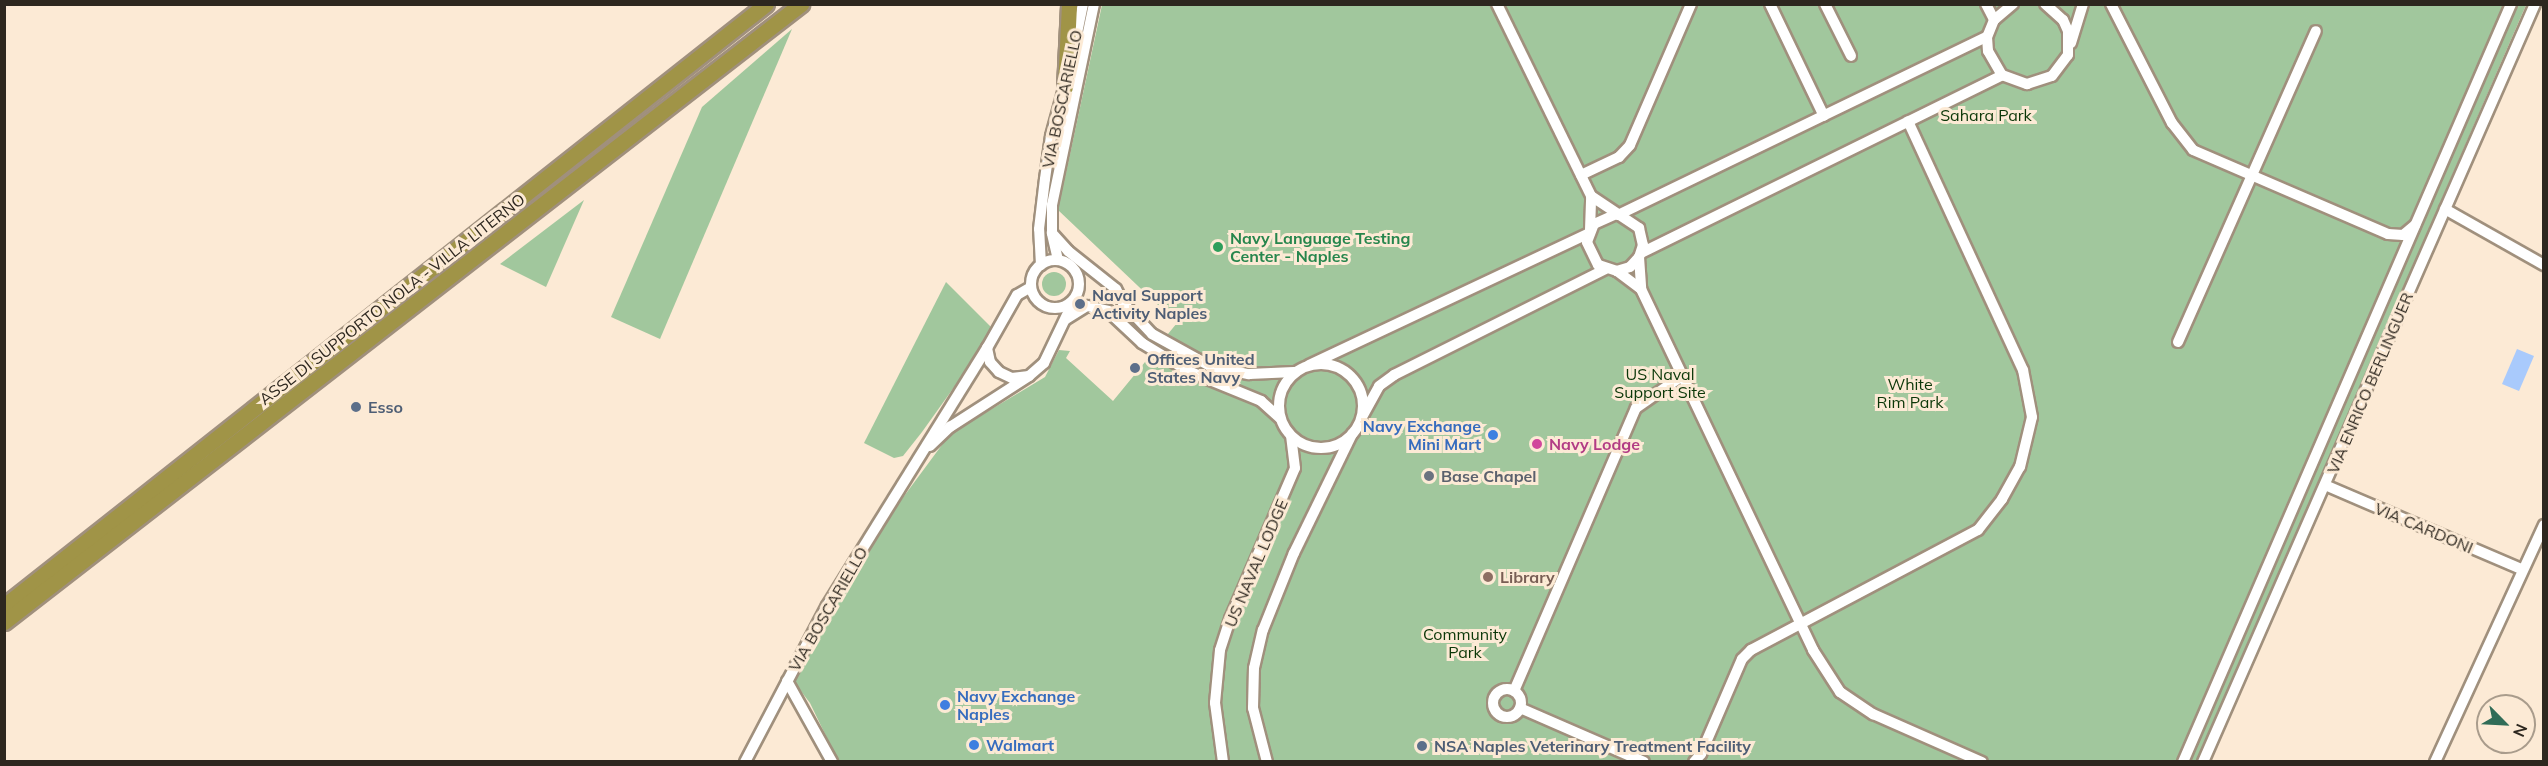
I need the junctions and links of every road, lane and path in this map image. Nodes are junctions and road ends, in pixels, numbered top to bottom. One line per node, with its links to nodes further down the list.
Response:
1 (766, 4): 61 (highway, ASSE DI SUPPORTO NOLA - VILLA LITERNO)
2 (801, 4): 62 (highway, ASSE DI SUPPORTO NOLA - VILLA LITERNO)
3 (1069, 4): 23 (highway)
4 (1083, 4): 23 (street, VIA BOSCARIELLO)
5 (1094, 4): 33 (street, VIA BOSCARIELLO)
6 (1497, 4): 26 (street)
7 (1691, 4): 26 (street)
8 (1770, 4): 24 (street)
9 (1826, 4): 21 (street)
10 (1986, 4): 17 (street)
11 (2013, 4): 17 (street)
12 (2045, 4): 20 (street)
13 (2083, 4): 20 (street)
14 (2110, 4): 27 (street)
15 (2511, 4): 31 (street)
16 (2535, 4): 29 (street, VIA ENRICO BERLINGUER)
17 (1994, 20): 19 (street)
18 (2316, 31): 27 (street)
19 (1987, 37): 22 (street); 24 (street)
20 (2068, 55): 22 (street)
21 (1851, 56)
22 (2002, 75): 25 (street)
23 (1065, 87): 38 (street, VIA BOSCARIELLO)
24 (1824, 116): 30 (street)
25 (1908, 121): 35 (street); 63 (street)
26 (1581, 175): 28 (street)
27 (2252, 175): 34 (street); 47 (street)
28 (1591, 196): 30 (street); 32 (street)
29 (2445, 209): 39 (street); 58 (street, VIA ENRICO BERLINGUER)
30 (1616, 215): 32 (street); 35 (street)
31 (2418, 223): 34 (street); 37 (street)
32 (1589, 231): 40 (street); 49 (street)
33 (1052, 233): 36 (street, VIA BOSCARIELLO); 41 (street)
34 (2388, 234): 37 (street)
35 (1640, 255): 40 (street); 44 (street)
36 (1058, 260): 38 (street); 42 (street)
37 (2400, 264): 74 (street)
38 (1041, 265): 43 (street)
39 (2544, 265)
40 (1611, 270): 44 (street); 53 (street)
41 (1094, 272): 42 (street); 50 (street)
42 (1078, 277): 45 (street)
43 (1031, 287): 45 (street); 48 (street, VIA BOSCARIELLO)
44 (1641, 289): 52 (street)
45 (1074, 300): 46 (street, VIA BOSCARIELLO)
46 (1066, 319): 51 (street, VIA BOSCARIELLO); 54 (street)
47 (2178, 342)
48 (987, 348): 51 (street); 57 (street, VIA BOSCARIELLO)
49 (1309, 365): 50 (street); 53 (street)
50 (1294, 372): 54 (street)
51 (1029, 376): 57 (street, VIA BOSCARIELLO)
52 (1682, 376): 63 (street); 65 (street)
53 (1362, 417): 55 (street)
54 (1280, 419): 56 (street)
55 (1352, 434): 56 (street); 70 (street)
56 (1291, 436): 69 (street, US NAVAL LODGE)
57 (916, 459): 64 (street, VIA BOSCARIELLO)
58 (2325, 485): 60 (street, VIA CARDONI); 75 (street, VIA ENRICO BERLINGUER)
59 (2544, 525): 60 (street)
60 (2523, 570): 76 (street)
61 (4, 606)
62 (4, 622)
63 (1800, 622): 72 (street); 73 (street)
64 (788, 681): 67 (street, VIA BOSCARIELLO); 68 (street)
65 (1514, 691): 66 (street); 66 (street)
66 (1520, 708): 71 (street)
67 (745, 762)
68 (832, 762)
69 (1223, 762)
70 (1267, 762)
71 (1644, 762)
72 (1694, 762)
73 (1982, 762)
74 (2183, 762)
75 (2203, 762)
76 (2435, 762)

